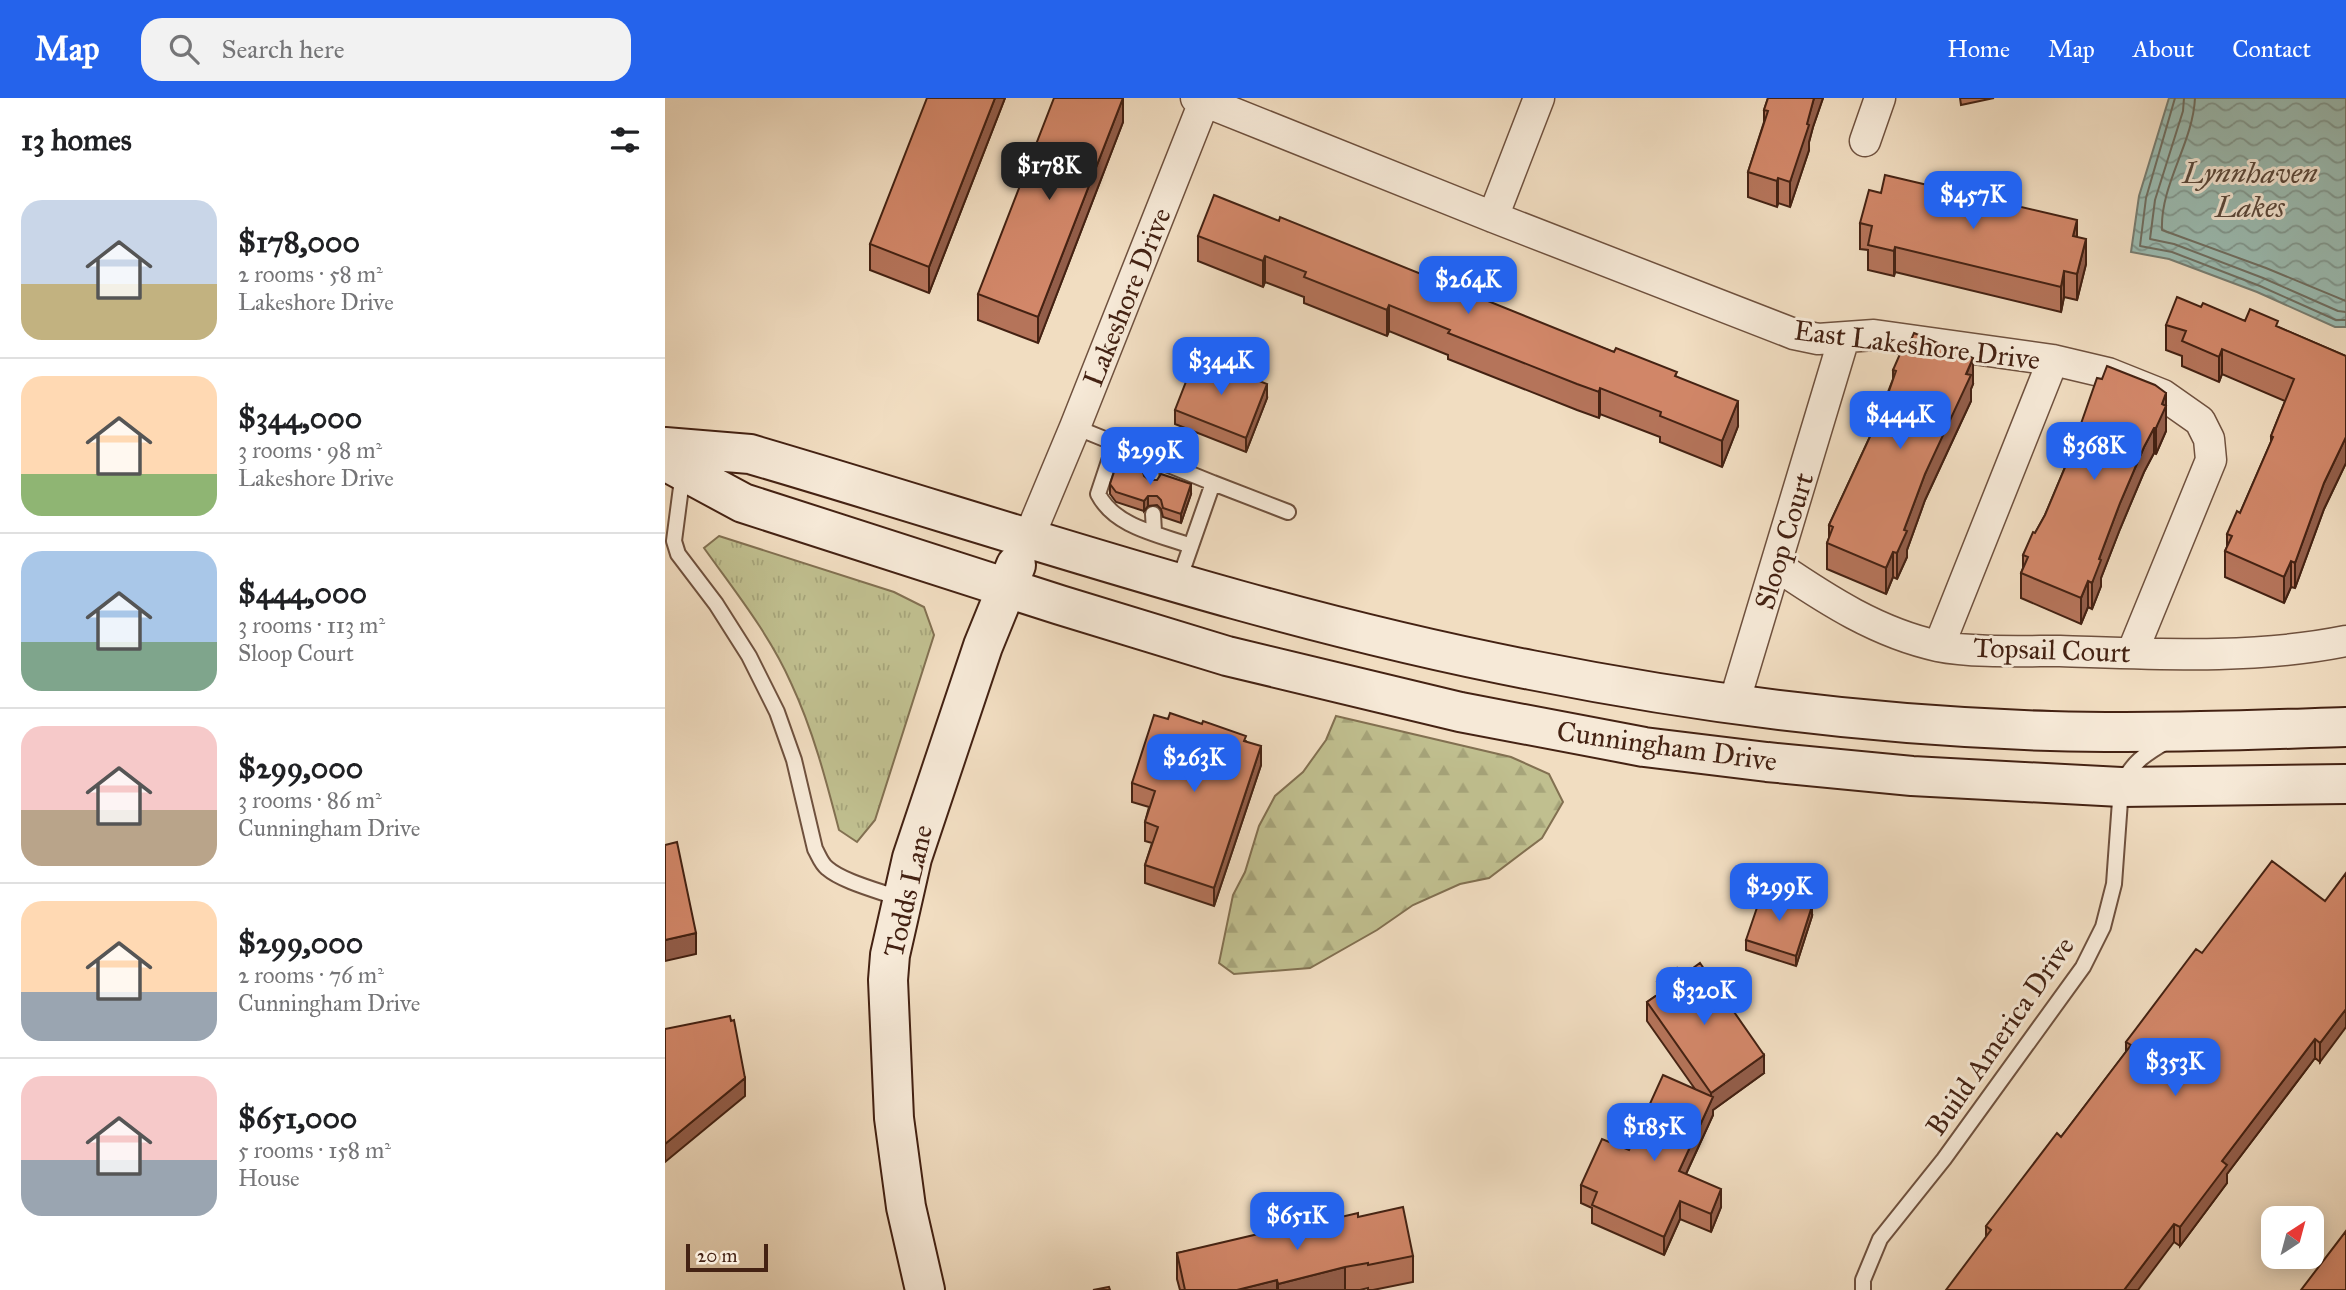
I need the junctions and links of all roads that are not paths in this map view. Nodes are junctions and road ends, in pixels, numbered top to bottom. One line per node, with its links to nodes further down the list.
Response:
1 (1539, 98): 6 (street)
2 (1880, 98): 5 (street)
3 (1200, 100): 4 (street, East Lakeshore Drive); 9 (street, Lakeshore Drive)
4 (1236, 105): 6 (street, East Lakeshore Drive)
5 (1865, 141)
6 (1493, 217): 7 (street, East Lakeshore Drive)
7 (1844, 338): 8 (street, East Lakeshore Drive); 20 (street, Sloop Court)
8 (2053, 360): 24 (street); 25 (street, East Lakeshore Drive)
9 (1075, 427): 10 (lane); 18 (street, Lakeshore Drive)
10 (1115, 443): 11 (lane); 17 (lane)
11 (1150, 457): 13 (lane); 14 (lane)
12 (671, 459): 18 (main road); 22 (main road); 31 (lane)
13 (1152, 481)
14 (1213, 483): 15 (lane); 19 (lane)
15 (1288, 512)
16 (1153, 514): 17 (lane)
17 (1154, 532): 19 (lane)
18 (1029, 537): 21 (main road, Cunningham Drive); 22 (main road, Todds Lane)
19 (1191, 546): 21 (lane)
20 (1777, 566): 24 (street, Topsail Court); 26 (street, Sloop Court)
21 (1177, 584): 26 (main road, Cunningham Drive)
22 (1006, 587): 30 (main road, Cunningham Drive); 31 (main road, Todds Lane)
23 (2346, 641): 25 (street, Topsail Court)
24 (1939, 646): 25 (street, Topsail Court)
25 (2132, 653)
26 (1734, 703): 28 (main road, Cunningham Drive)
27 (2346, 727): 28 (main road, Cunningham Drive)
28 (2187, 731): 30 (lane)
29 (2346, 783): 30 (main road, Cunningham Drive)
30 (2121, 787): 33 (lane, Build America Drive)
31 (901, 899): 32 (main road, Todds Lane)
32 (925, 1290)
33 (1863, 1290)

